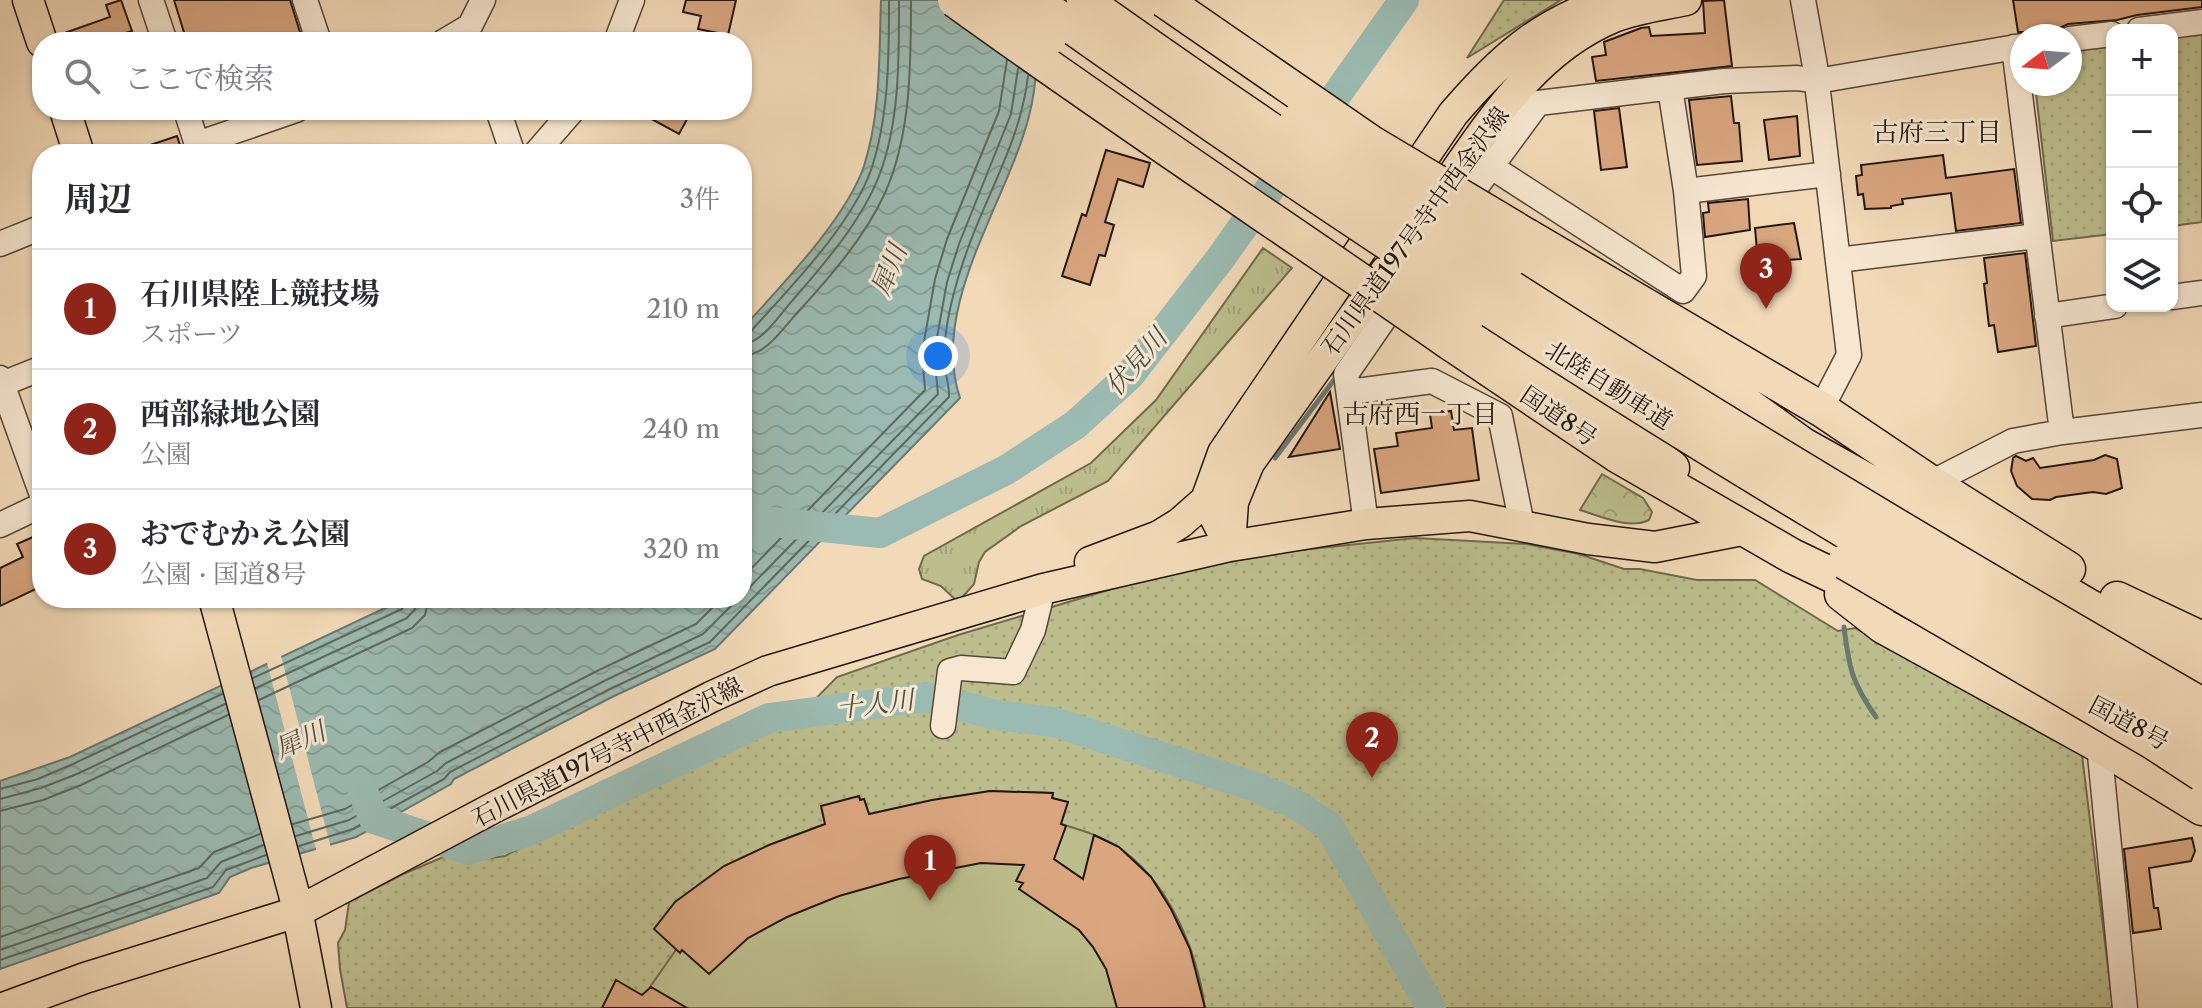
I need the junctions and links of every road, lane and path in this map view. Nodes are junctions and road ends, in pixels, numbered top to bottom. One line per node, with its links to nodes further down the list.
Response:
1 (28, 0): 18 (main road)
2 (151, 0): 19 (street)
3 (305, 0): 20 (street)
4 (461, 0): 21 (street)
5 (483, 0): 22 (street)
6 (632, 0): 23 (street)
7 (955, 0): 52 (highway, 国道8号, bridge)
8 (1000, 0): 52 (highway, bridge)
9 (1034, 0): 79 (highway, 北陸自動車道, bridge)
10 (1084, 0): 77 (highway, 北陸自動車道, bridge)
11 (1123, 0): 46 (highway, bridge)
12 (1164, 0): 46 (highway, bridge)
13 (1609, 0): 63 (main road, 石川県道197号寺中西金沢線)
14 (1686, 0): 69 (main road, 石川県道197号寺中西金沢線)
15 (1803, 0): 27 (street)
16 (2202, 22): 17 (street)
17 (2178, 25)
18 (39, 32)
19 (162, 32)
20 (316, 32)
21 (472, 32)
22 (474, 32)
23 (620, 32)
24 (2106, 35): 25 (street)
25 (2082, 38)
26 (2010, 47): 27 (street)
27 (1817, 81): 28 (street); 41 (street)
28 (1670, 88): 40 (street); 42 (street)
29 (2023, 96): 44 (street)
30 (68, 120): 35 (main road)
31 (189, 120): 36 (street)
32 (271, 120): 37 (street)
33 (501, 120): 38 (street)
34 (564, 120): 39 (street)
35 (76, 144)
36 (197, 144)
37 (211, 144)
38 (510, 144)
39 (544, 144)
40 (1490, 166): 42 (street); 55 (street)
41 (1828, 174): 42 (street); 47 (street)
42 (1686, 191)
43 (32, 231): 45 (street)
44 (2037, 236): 47 (street); 51 (street)
45 (0, 244)
46 (1519, 248): 56 (highway); 57 (highway)
47 (1838, 260): 57 (street)
48 (2202, 293): 49 (street)
49 (2178, 296)
50 (2106, 307): 51 (street)
51 (2047, 316): 59 (street)
52 (1458, 334): 60 (highway); 68 (highway, 国道8号)
53 (32, 371): 54 (street)
54 (1, 382): 61 (street)
55 (1349, 392): 65 (street); 67 (street)
56 (1742, 401): 57 (highway); 76 (highway)
57 (1821, 409): 62 (highway)
58 (2202, 415): 59 (street)
59 (2062, 432): 62 (street)
60 (1633, 436): 68 (highway); 82 (highway, bridge)
61 (32, 467)
62 (1931, 483): 72 (highway)
63 (1206, 500): 69 (main road); 71 (main road)
64 (32, 510): 66 (street)
65 (1366, 524): 67 (main road, 石川県道197号寺中西金沢線); 69 (main road, 石川県道197号寺中西金沢線)
66 (0, 525)
67 (1522, 525): 68 (main road, 石川県道197号寺中西金沢線)
68 (1747, 529): 70 (highway, 国道8号)
69 (1230, 546): 71 (main road, 石川県道197号寺中西金沢線)
70 (1792, 556): 80 (highway); 81 (highway, 国道8号)
71 (1043, 589): 78 (street); 84 (main road, 石川県道197号寺中西金沢線)
72 (2117, 599): 74 (highway); 75 (highway)
73 (217, 608): 84 (main road)
74 (2202, 639)
75 (2202, 656)
76 (2202, 673)
77 (2202, 705)
78 (943, 726)
79 (2202, 740)
80 (2099, 745): 83 (highway); 87 (street)
81 (2202, 765)
82 (2202, 774)
83 (2202, 808)
84 (296, 903): 85 (main road, 石川県道197号寺中西金沢線); 86 (main road)
85 (3, 1008)
86 (316, 1008)
87 (2125, 1008)

